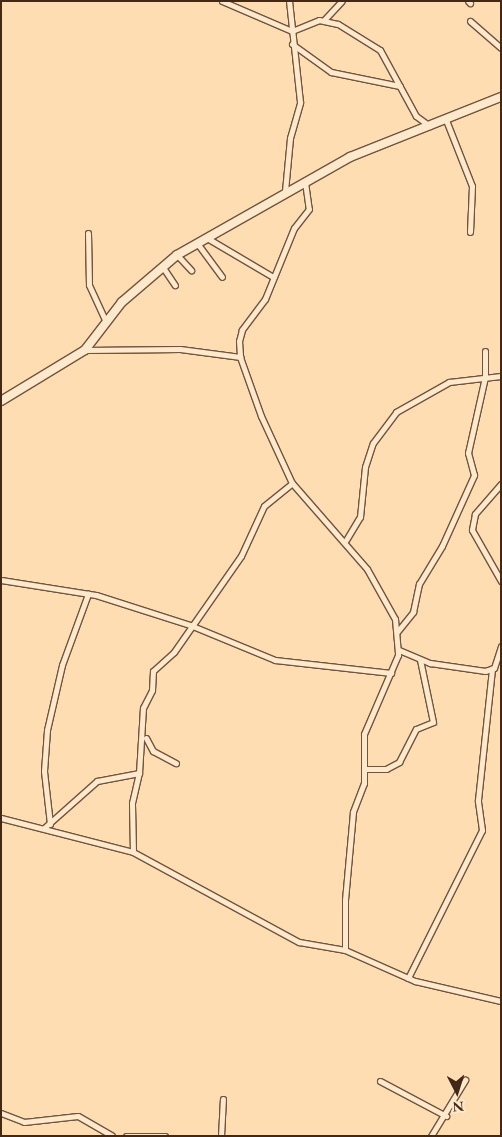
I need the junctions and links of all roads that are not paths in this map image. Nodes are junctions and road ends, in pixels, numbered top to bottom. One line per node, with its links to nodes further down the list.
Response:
1 (222, 1): 6 (street)
2 (289, 1): 6 (street)
3 (342, 1): 4 (street)
4 (324, 20): 6 (street); 9 (street)
5 (470, 21): 8 (street)
6 (292, 31): 7 (street)
7 (292, 44): 9 (street); 14 (street)
8 (501, 48)
9 (400, 86): 12 (street)
10 (501, 96): 11 (main road)
11 (446, 120): 12 (main road); 15 (street)
12 (430, 126): 13 (main road)
13 (304, 181): 14 (main road); 23 (street)
14 (285, 191): 17 (main road)
15 (470, 232)
16 (88, 234): 25 (street)
17 (206, 237): 18 (main road); 23 (street)
18 (197, 243): 19 (main road); 22 (street)
19 (176, 255): 20 (main road); 21 (street)
20 (162, 266): 24 (street); 25 (main road)
21 (191, 270)
22 (222, 277)
23 (273, 277): 28 (street)
24 (175, 285)
25 (106, 322): 26 (main road)
26 (85, 350): 28 (street); 31 (main road)
27 (485, 351): 30 (street)
28 (240, 357): 32 (street)
29 (501, 376): 30 (street)
30 (485, 377): 34 (street); 39 (street)
31 (1, 401)
32 (292, 483): 34 (street); 38 (street)
33 (501, 484): 36 (street)
34 (346, 540): 39 (street)
35 (1, 580): 37 (street)
36 (501, 581)
37 (88, 594): 38 (street); 50 (street)
38 (190, 625): 44 (street); 45 (street)
39 (397, 632): 41 (street)
40 (501, 646): 43 (street)
41 (399, 650): 42 (street); 44 (street)
42 (420, 660): 43 (street); 47 (street)
43 (492, 669): 54 (street)
44 (392, 673): 47 (street)
45 (144, 735): 46 (street); 48 (street)
46 (176, 763)
47 (365, 769): 53 (street)
48 (139, 773): 50 (street); 52 (street)
49 (1, 818): 51 (street)
50 (50, 824): 51 (street)
51 (44, 828): 52 (street)
52 (133, 852): 53 (street)
53 (345, 950): 54 (street)
54 (408, 978): 55 (street)
55 (501, 1002)
56 (465, 1080): 60 (street)
57 (380, 1081): 60 (street)
58 (223, 1099): 64 (street)
59 (1, 1113): 61 (street)
60 (446, 1116): 65 (street)
61 (112, 1136)
62 (126, 1136): 63 (street)
63 (165, 1136)
64 (221, 1136)
65 (432, 1136)

